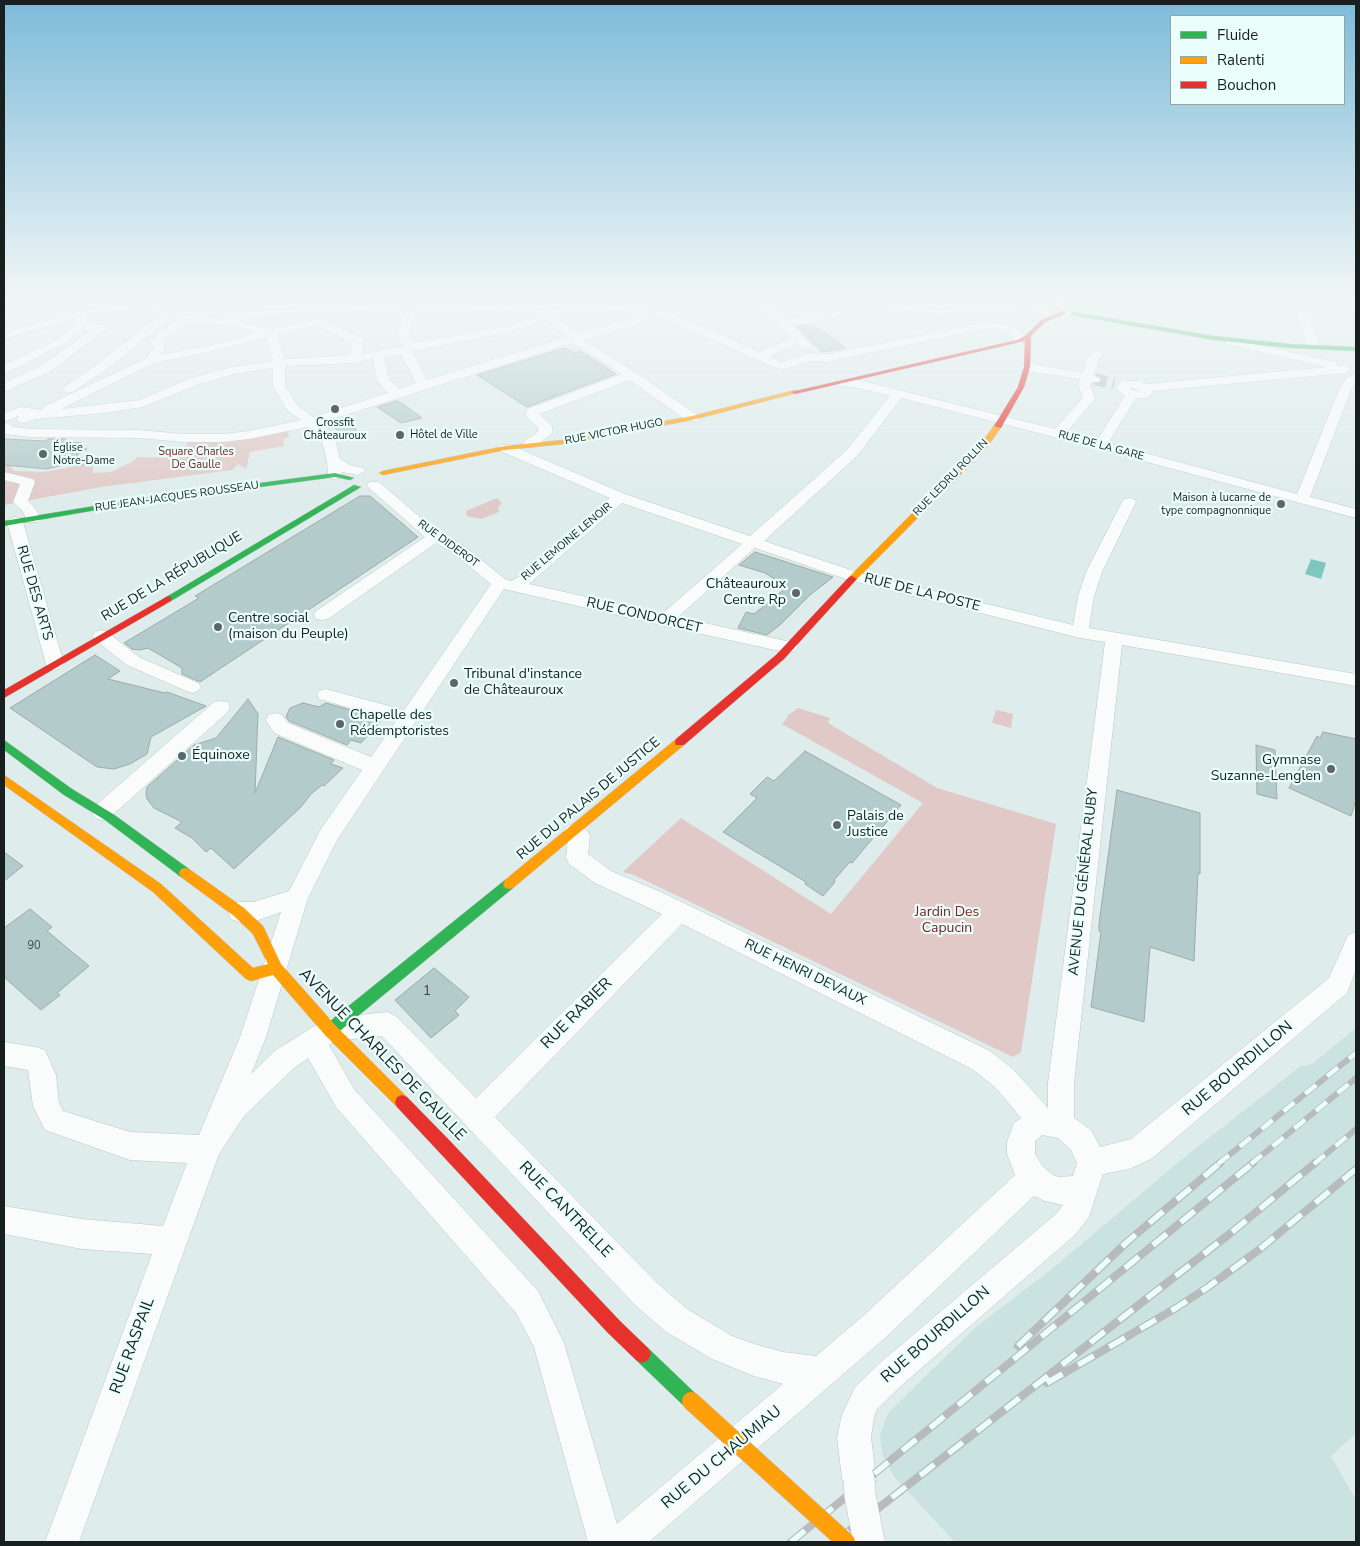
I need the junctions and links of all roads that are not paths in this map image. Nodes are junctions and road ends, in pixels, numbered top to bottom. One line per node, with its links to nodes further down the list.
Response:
1 (49, 366): 20 (street)
2 (103, 366): 24 (street)
3 (138, 366): 24 (street)
4 (262, 366): 23 (street)
5 (280, 366): 27 (street)
6 (379, 366): 22 (street)
7 (416, 366): 19 (street)
8 (484, 366): 19 (street)
9 (618, 366): 16 (street)
10 (828, 366): 18 (street)
11 (909, 366): 18 (main road, RUE VICTOR HUGO)
12 (1027, 366): 17 (street); 26 (main road, RUE LEDRU ROLLIN)
13 (1092, 366): 17 (street)
14 (1327, 366): 15 (street)
15 (1350, 372): 31 (street); 38 (street)
16 (631, 374): 25 (street); 30 (street)
17 (1091, 378): 29 (street)
18 (849, 381): 21 (street, RUE DE LA GARE); 25 (main road, RUE VICTOR HUGO)
19 (424, 386): 22 (street)
20 (4, 388)
21 (897, 395): 26 (street, RUE DE LA GARE); 44 (street)
22 (397, 396): 27 (street)
23 (143, 403): 24 (street); 28 (street)
24 (16, 417): 28 (street)
25 (692, 418): 30 (main road, RUE VICTOR HUGO)
26 (1002, 420): 29 (street, RUE DE LA GARE); 45 (main road, RUE LEDRU ROLLIN)
27 (311, 422): 28 (street); 33 (street)
28 (139, 434)
29 (1059, 434): 31 (street, RUE DE LA GARE)
30 (530, 444): 32 (main road, RUE VICTOR HUGO)
31 (1100, 445): 38 (street, RUE DE LA GARE)
32 (504, 448): 34 (main road, RUE VICTOR HUGO); 37 (street, RUE DE LA POSTE)
33 (334, 471): 34 (street); 41 (main road, RUE JEAN-JACQUES ROUSSEAU)
34 (364, 474): 36 (main road); 36 (main road); 50 (main road, RUE DE LA RÉPUBLIQUE)
35 (4, 476): 41 (street)
36 (374, 485): 43 (street, RUE DIDEROT)
37 (620, 497): 44 (street, RUE DE LA POSTE); 46 (street, RUE LEMOINE LENOIR)
38 (1302, 499): 40 (street, RUE DE LA GARE)
39 (1130, 502): 49 (street)
40 (1356, 514)
41 (33, 519): 42 (main road, RUE JEAN-JACQUES ROUSSEAU)
42 (9, 523): 53 (street, RUE DES ARTS)
43 (437, 537): 46 (street, RUE DIDEROT); 47 (street)
44 (754, 542): 45 (street, RUE DE LA POSTE); 48 (street)
45 (855, 577): 49 (street, RUE DE LA POSTE); 52 (main road, RUE DU PALAIS DE JUSTICE)
46 (506, 585): 48 (street, RUE CONDORCET); 59 (street, RUE RASPAIL)
47 (322, 615)
48 (666, 620): 52 (street, RUE CONDORCET)
49 (1080, 632): 51 (street, RUE DE LA POSTE)
50 (102, 636): 53 (main road, RUE DE LA RÉPUBLIQUE); 55 (street)
51 (1114, 639): 54 (street, RUE DE LA POSTE); 74 (street, AVENUE DU GÉNÉRAL RUBY)
52 (789, 647): 65 (main road, RUE DU PALAIS DE JUSTICE)
53 (54, 664): 56 (main road, RUE DE LA RÉPUBLIQUE)
54 (1356, 680)
55 (192, 687)
56 (4, 695)
57 (326, 695): 59 (street)
58 (221, 707): 64 (street)
59 (408, 718): 62 (street, RUE RASPAIL)
60 (275, 720): 62 (street)
61 (4, 744): 64 (main road, AVENUE CHARLES DE GAULLE)
62 (375, 766): 66 (street, RUE RASPAIL)
63 (4, 779): 70 (main road, AVENUE CHARLES DE GAULLE)
64 (102, 812): 67 (main road, AVENUE CHARLES DE GAULLE)
65 (574, 832): 68 (street, RUE HENRI DEVAUX); 71 (main road, RUE DU PALAIS DE JUSTICE)
66 (296, 898): 67 (street); 70 (street, RUE RASPAIL)
67 (238, 912): 70 (main road, AVENUE CHARLES DE GAULLE)
68 (679, 912): 73 (street, RUE RABIER); 74 (street, RUE HENRI DEVAUX)
69 (1356, 942): 76 (street, RUE BOURDILLON)
70 (264, 971): 71 (main road, AVENUE CHARLES DE GAULLE); 75 (street, RUE RASPAIL)
71 (321, 1036): 73 (street, RUE CANTRELLE); 75 (street, RUE RASPAIL); 82 (street); 84 (main road, AVENUE CHARLES DE GAULLE, bridge)
72 (4, 1054): 75 (street)
73 (476, 1117): 80 (street, RUE CANTRELLE)
74 (1052, 1124): 76 (street); 77 (street)
75 (206, 1150): 79 (street, RUE RASPAIL)
76 (1087, 1174): 77 (street); 85 (street, RUE BOURDILLON, bridge)
77 (1033, 1178): 80 (street)
78 (4, 1220): 79 (street)
79 (171, 1241): 81 (street, RUE RASPAIL)
80 (822, 1373): 83 (street, RUE DU CHAUMIAU)
81 (62, 1542)
82 (605, 1542)
83 (623, 1542)
84 (846, 1542)
85 (869, 1542)

